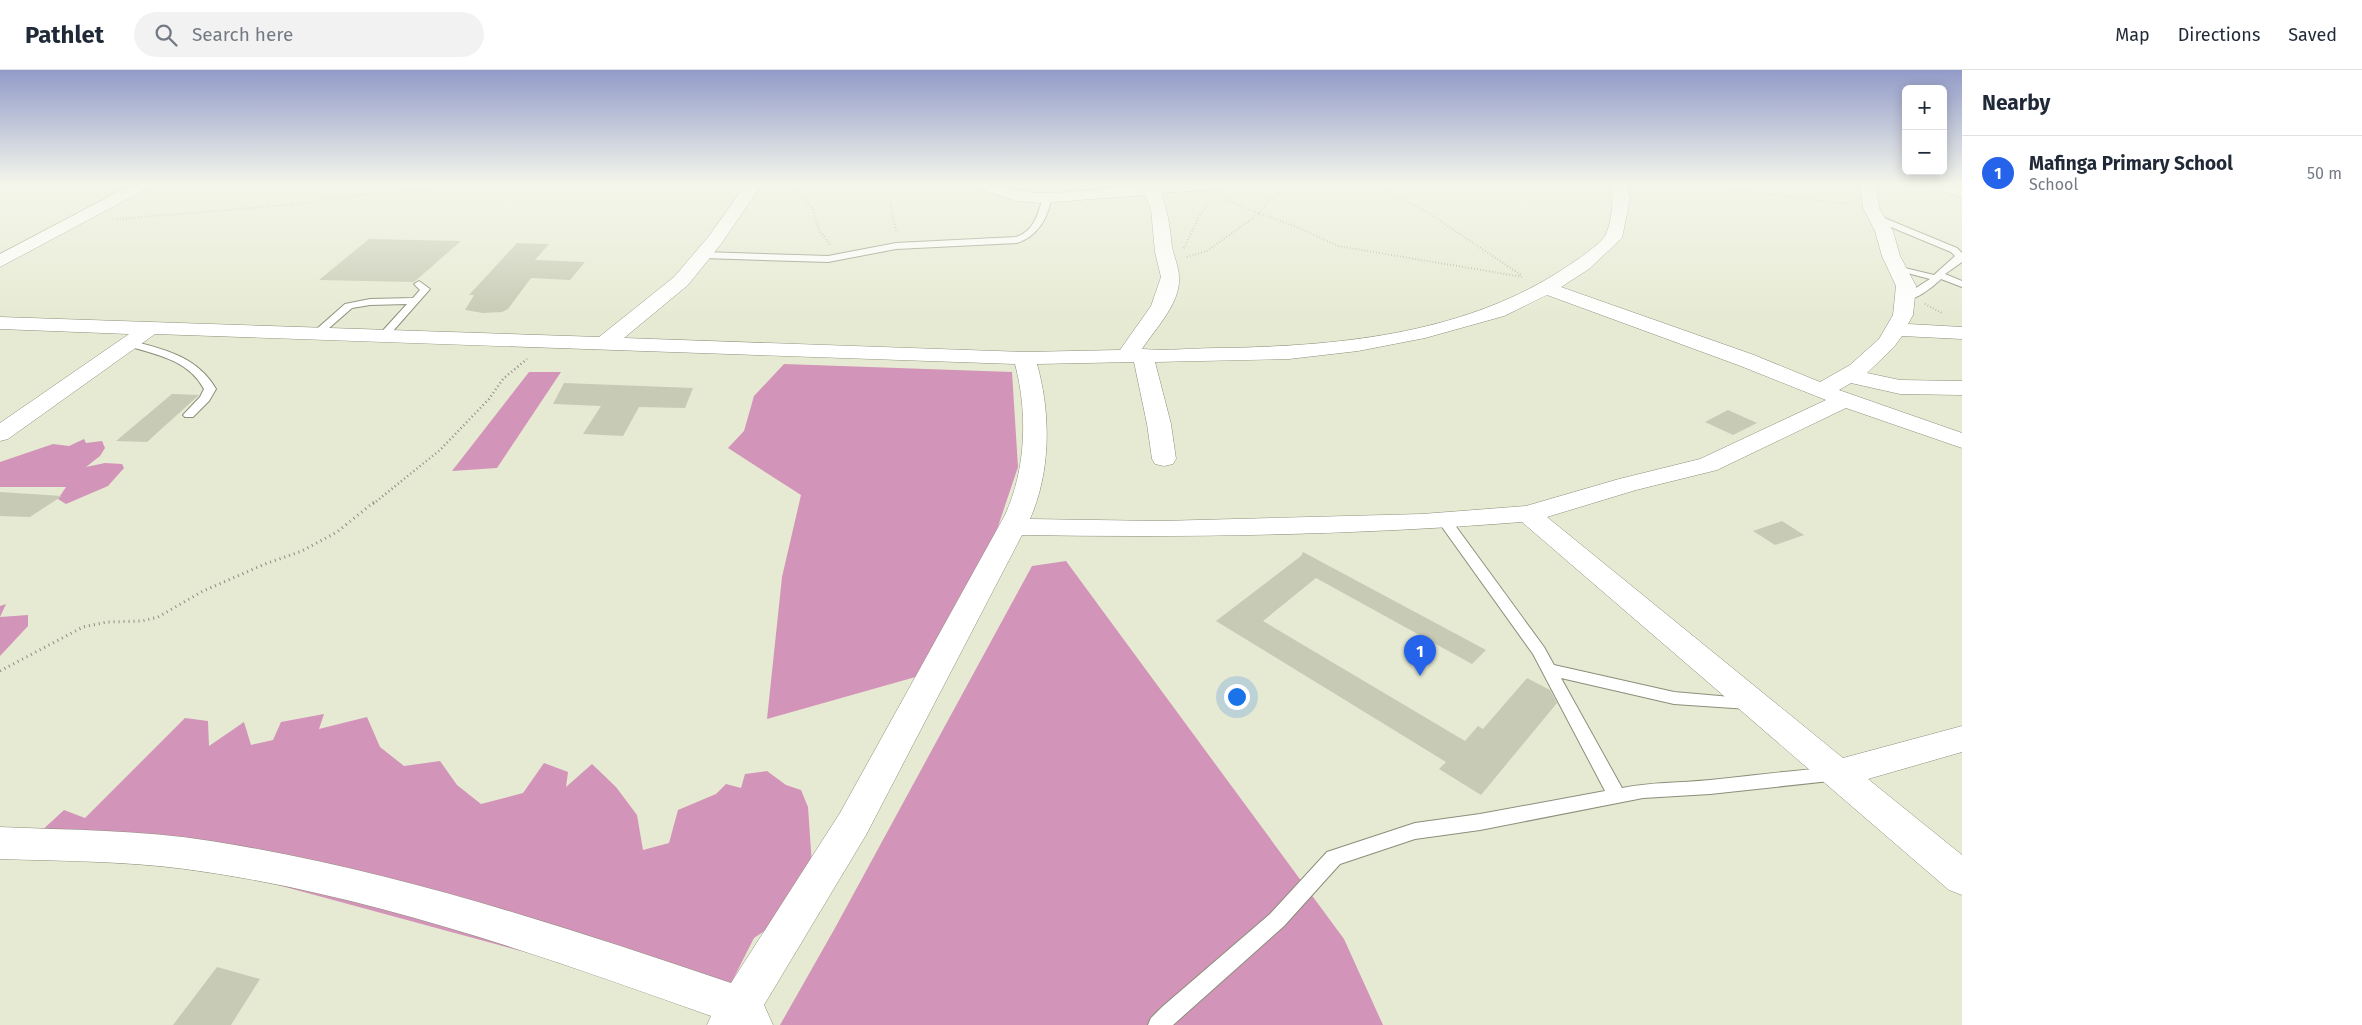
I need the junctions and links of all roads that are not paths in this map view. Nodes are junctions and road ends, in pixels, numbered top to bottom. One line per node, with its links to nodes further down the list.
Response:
1 (60, 229): 9 (street)
2 (722, 229): 8 (street)
3 (1033, 229): 8 (lane)
4 (1161, 229): 25 (street)
5 (1615, 229): 14 (street)
6 (1883, 229): 10 (street)
7 (1907, 229): 11 (lane)
8 (703, 255): 24 (street)
9 (0, 261)
10 (1895, 267): 11 (lane); 15 (street)
11 (1938, 277): 13 (lane); 15 (lane)
12 (419, 284): 16 (lane)
13 (1962, 284)
14 (1546, 288): 25 (street); 27 (street)
15 (1908, 297): 19 (street)
16 (416, 301): 21 (lane); 22 (lane)
17 (0, 323): 18 (street)
18 (149, 329): 21 (street); 23 (street)
19 (1896, 329): 20 (street); 27 (street)
20 (1962, 333)
21 (316, 334): 22 (street)
22 (382, 337): 24 (street)
23 (128, 343): 29 (lane); 30 (street)
24 (605, 343): 26 (street)
25 (1135, 355): 26 (street); 32 (street)
26 (1024, 358): 35 (street)
27 (1847, 388): 28 (street); 31 (street); 33 (street)
28 (1962, 388)
29 (189, 415)
30 (0, 434)
31 (1962, 441)
32 (1164, 459)
33 (1528, 514): 34 (street); 37 (street)
34 (1444, 520): 35 (street); 36 (lane)
35 (1014, 528): 43 (street)
36 (1548, 669): 37 (lane); 40 (lane)
37 (1751, 703): 39 (street)
38 (1962, 739): 39 (street)
39 (1837, 774): 40 (lane); 42 (street)
40 (1617, 796): 44 (lane)
41 (0, 843): 43 (street)
42 (1962, 878)
43 (740, 1019)
44 (1159, 1025)

